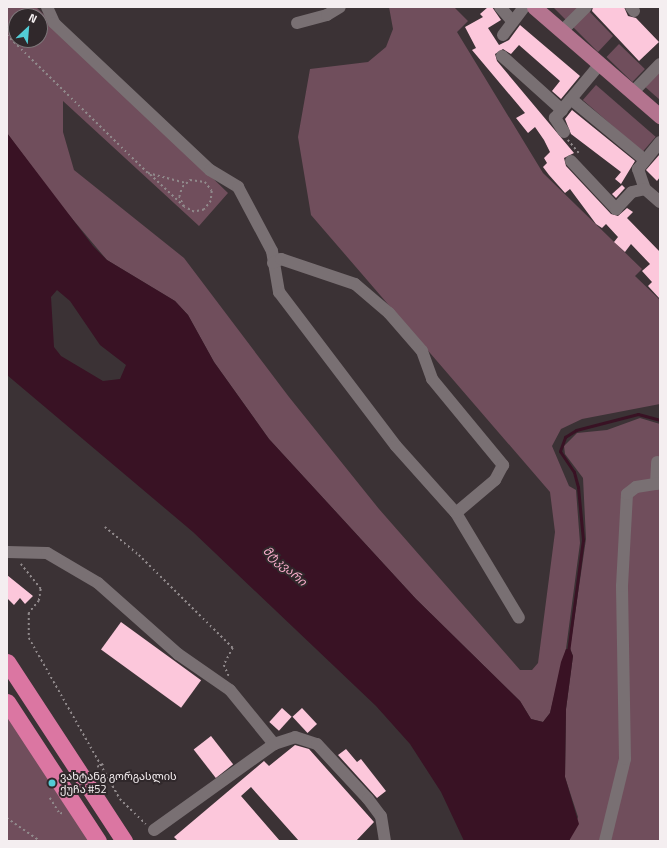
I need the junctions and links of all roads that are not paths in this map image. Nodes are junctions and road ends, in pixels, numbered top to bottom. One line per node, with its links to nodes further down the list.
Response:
1 (47, 7): 24 (street)
2 (340, 7): 8 (street)
3 (500, 7): 7 (street)
4 (524, 7): 7 (street)
5 (534, 7): 9 (main road)
6 (586, 7): 9 (street)
7 (512, 21): 10 (street)
8 (297, 23)
9 (562, 31): 12 (main road)
10 (503, 35)
11 (502, 56): 16 (street)
12 (600, 64): 14 (main road); 15 (street)
13 (660, 64): 14 (street)
14 (633, 92): 17 (main road)
15 (571, 99): 16 (street); 20 (street)
16 (562, 110): 18 (street)
17 (660, 116)
18 (564, 132)
19 (660, 142): 20 (street)
20 (645, 160): 22 (street)
21 (571, 161): 22 (street)
22 (645, 189): 23 (street)
23 (660, 202)
24 (273, 263): 27 (street); 27 (street)
25 (657, 462): 26 (street)
26 (658, 484): 37 (street)
27 (456, 513): 29 (street)
28 (10, 552): 32 (street)
29 (519, 618)
30 (7, 662): 35 (highway)
31 (7, 702): 34 (highway)
32 (274, 744): 33 (street); 36 (street)
33 (154, 830)
34 (98, 841)
35 (124, 841)
36 (385, 841)
37 (605, 841)

